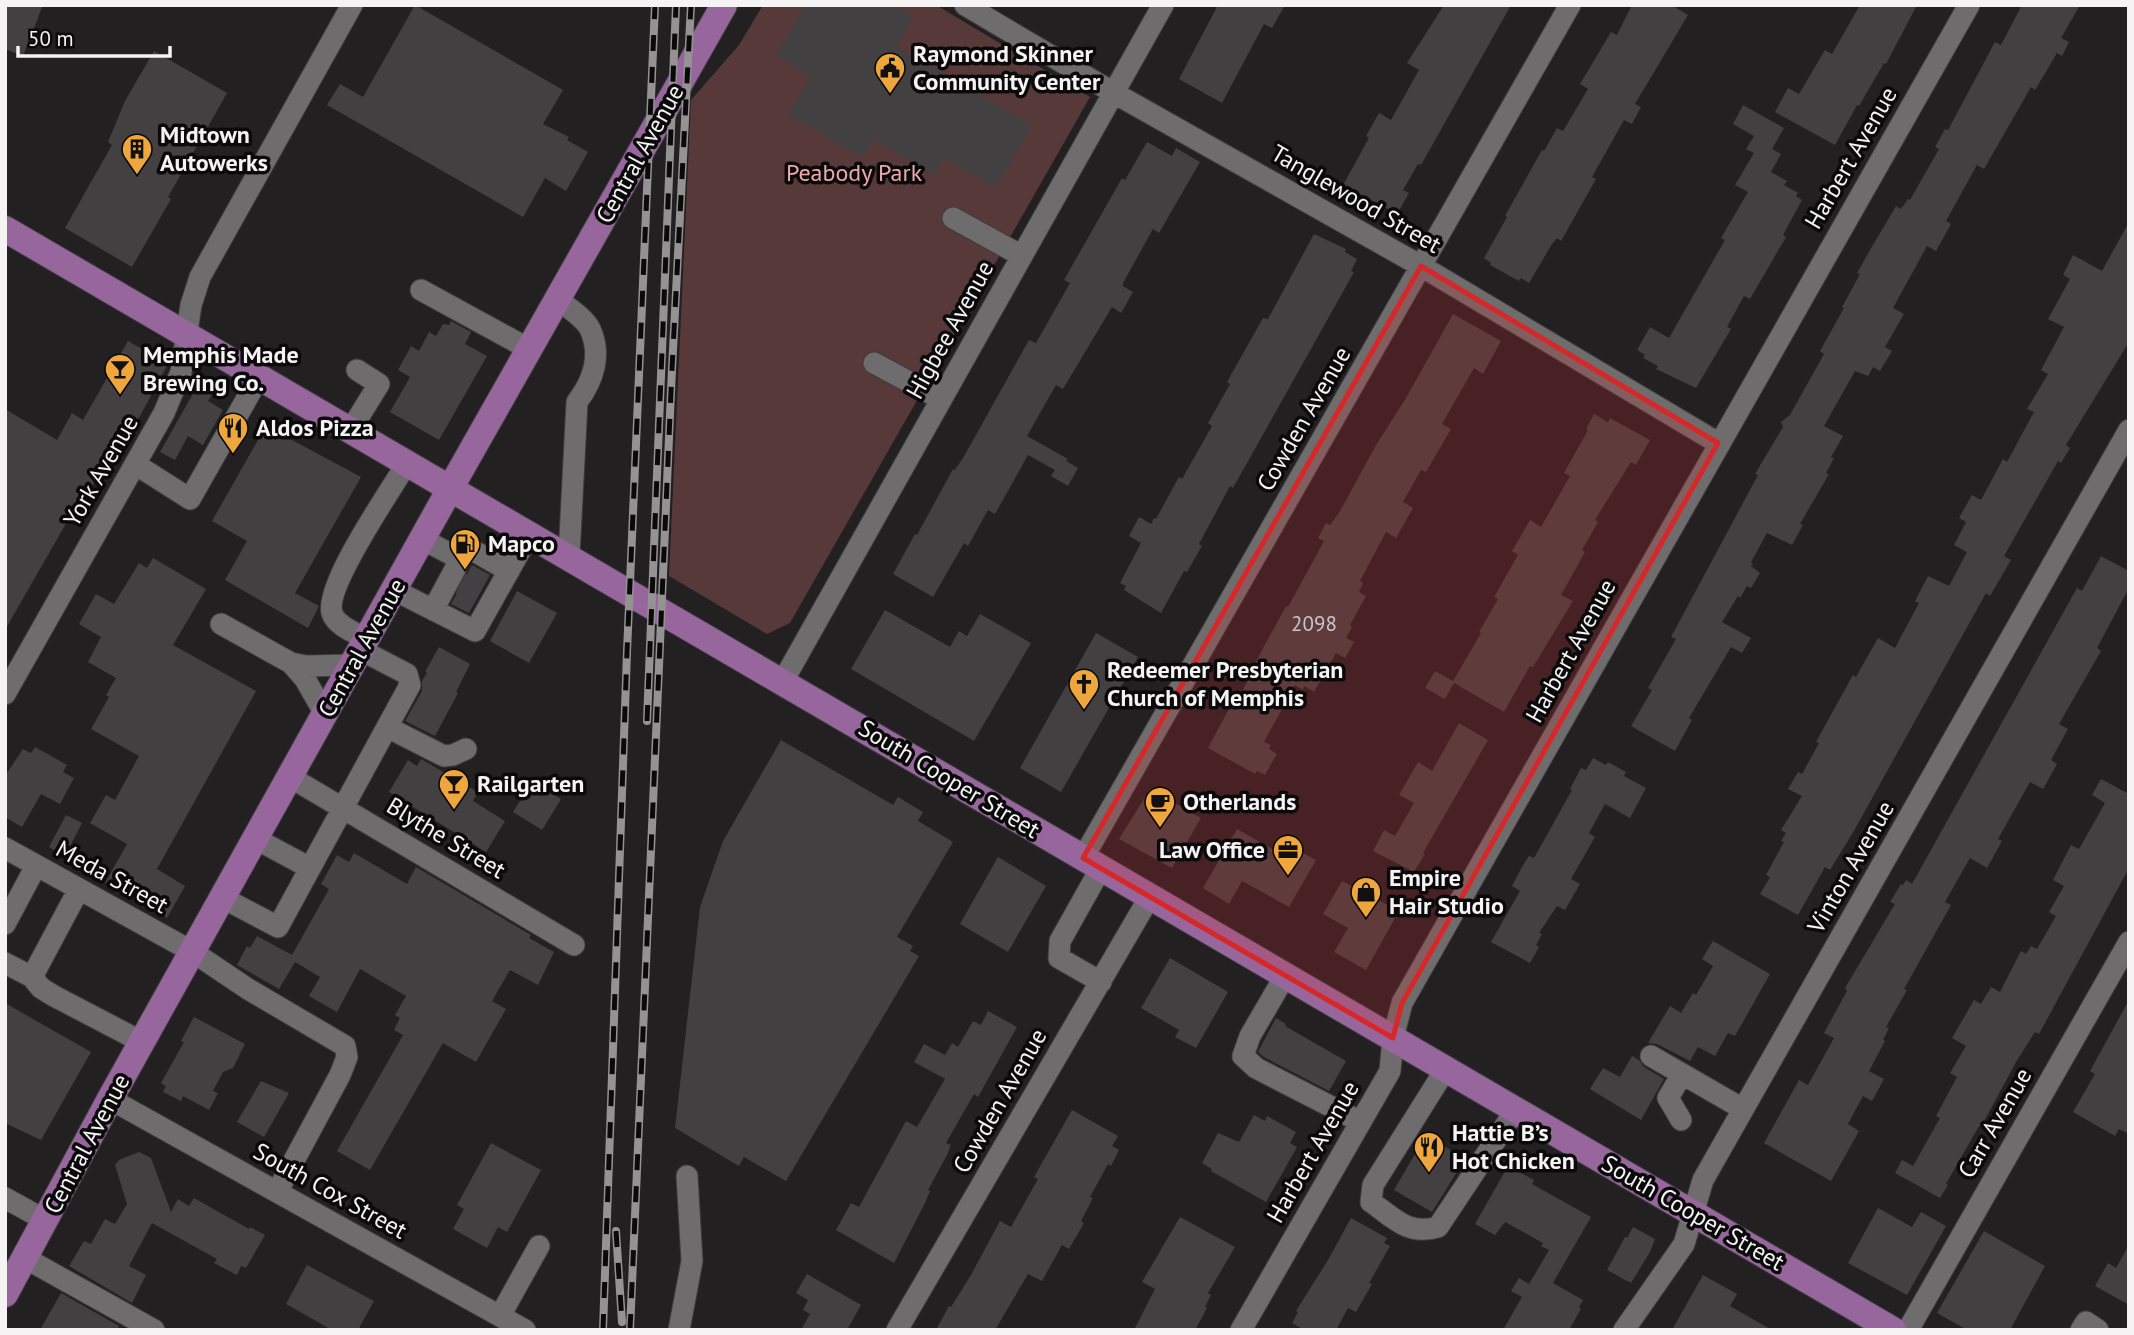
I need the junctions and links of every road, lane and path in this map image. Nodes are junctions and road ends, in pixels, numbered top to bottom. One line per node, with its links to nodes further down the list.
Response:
1 (352, 5): 14 (street, York Avenue)
2 (724, 5): 13 (main road, Central Avenue)
3 (965, 5): 7 (street, Tanglewood Street)
4 (1163, 5): 7 (street, Higbee Avenue)
5 (1570, 5): 11 (street, Cowden Avenue)
6 (1969, 5): 22 (street, Harbert Avenue)
7 (1114, 93): 10 (street, Higbee Avenue); 11 (street, Tanglewood Street)
8 (953, 218): 10 (street)
9 (5, 229): 14 (main road, South Cooper Street)
10 (1022, 256): 19 (street, Higbee Avenue)
11 (1421, 266): 22 (street, Tanglewood Street); 45 (street, Cowden Avenue)
12 (421, 290): 15 (street)
13 (557, 299): 15 (main road, Central Avenue); 28 (street)
14 (188, 335): 18 (main road, South Cooper Street); 24 (street, York Avenue)
15 (529, 349): 25 (main road, Central Avenue)
16 (874, 363): 19 (street)
17 (357, 370): 21 (street)
18 (259, 377): 21 (main road, South Cooper Street); 24 (street)
19 (940, 399): 36 (street, Higbee Avenue)
20 (2129, 430): 65 (street, Vinton Avenue)
21 (350, 431): 23 (main road, South Cooper Street)
22 (1718, 443): 59 (street, Harbert Avenue)
23 (407, 463): 25 (main road, South Cooper Street); 34 (street)
24 (135, 464): 37 (street, York Avenue)
25 (451, 487): 26 (main road, South Cooper Street); 27 (main road, Central Avenue)
26 (530, 533): 28 (main road, South Cooper Street); 29 (street)
27 (422, 539): 30 (street); 31 (main road, Central Avenue)
28 (569, 556): 36 (main road, South Cooper Street)
29 (509, 571): 30 (street); 32 (street)
30 (457, 573): 32 (street)
31 (394, 590): 32 (street); 34 (main road, Central Avenue)
32 (433, 610)
33 (221, 624): 35 (street)
34 (360, 651): 35 (street); 38 (main road, Central Avenue); 39 (street)
35 (291, 663): 38 (street)
36 (783, 681): 45 (main road, South Cooper Street)
37 (5, 694)
38 (326, 714): 41 (main road, Central Avenue)
39 (387, 727): 40 (street); 42 (street)
40 (466, 749)
41 (290, 777): 42 (street, Blythe Street); 43 (main road, Central Avenue)
42 (343, 808): 47 (street); 53 (street, Blythe Street)
43 (256, 839): 47 (street); 49 (main road, Central Avenue)
44 (5, 848): 46 (street, Meda Street)
45 (1092, 863): 50 (main road, South Cooper Street); 58 (street, Cowden Avenue)
46 (36, 866): 48 (street, Meda Street); 51 (street)
47 (310, 868): 49 (street)
48 (79, 889): 54 (street, Meda Street); 56 (street)
49 (223, 898): 54 (main road, Central Avenue)
50 (1149, 898): 57 (main road, South Cooper Street); 58 (street, Cowden Avenue)
51 (5, 924)
52 (2129, 942): 85 (street, Carr Avenue)
53 (574, 945)
54 (193, 952): 60 (main road, Central Avenue); 70 (street, Meda Street)
55 (5, 963): 56 (street)
56 (32, 976): 60 (street)
57 (1284, 976): 59 (main road, South Cooper Street); 68 (street)
58 (1101, 982): 81 (street, Cowden Avenue)
59 (1393, 1038): 62 (main road, South Cooper Street); 68 (street, Harbert Avenue)
60 (142, 1042): 64 (main road, Central Avenue)
61 (1651, 1056): 63 (street)
62 (1445, 1070): 66 (main road, South Cooper Street); 66 (street)
63 (1682, 1074): 65 (street); 67 (street)
64 (110, 1099): 70 (street, South Cox Street); 73 (main road, Central Avenue)
65 (1743, 1109): 72 (street, Vinton Avenue)
66 (1515, 1111): 72 (main road, South Cooper Street)
67 (1681, 1120)
68 (1361, 1122): 82 (street, Harbert Avenue)
69 (687, 1176): 80 (street)
70 (277, 1192): 77 (street, South Cox Street)
71 (5, 1198): 73 (street)
72 (1693, 1213): 83 (street, Vinton Avenue); 84 (main road, South Cooper Street)
73 (45, 1220): 75 (main road, Central Avenue)
74 (539, 1246): 77 (street)
75 (25, 1258): 76 (main road, Central Avenue); 78 (street)
76 (5, 1293)
77 (500, 1316): 79 (street, South Cox Street)
78 (154, 1330)
79 (525, 1330)
80 (679, 1330)
81 (897, 1330)
82 (1241, 1330)
83 (1624, 1330)
84 (1893, 1330)
85 (1908, 1330)
86 (2081, 1330): 87 (street)
87 (2098, 1330)

